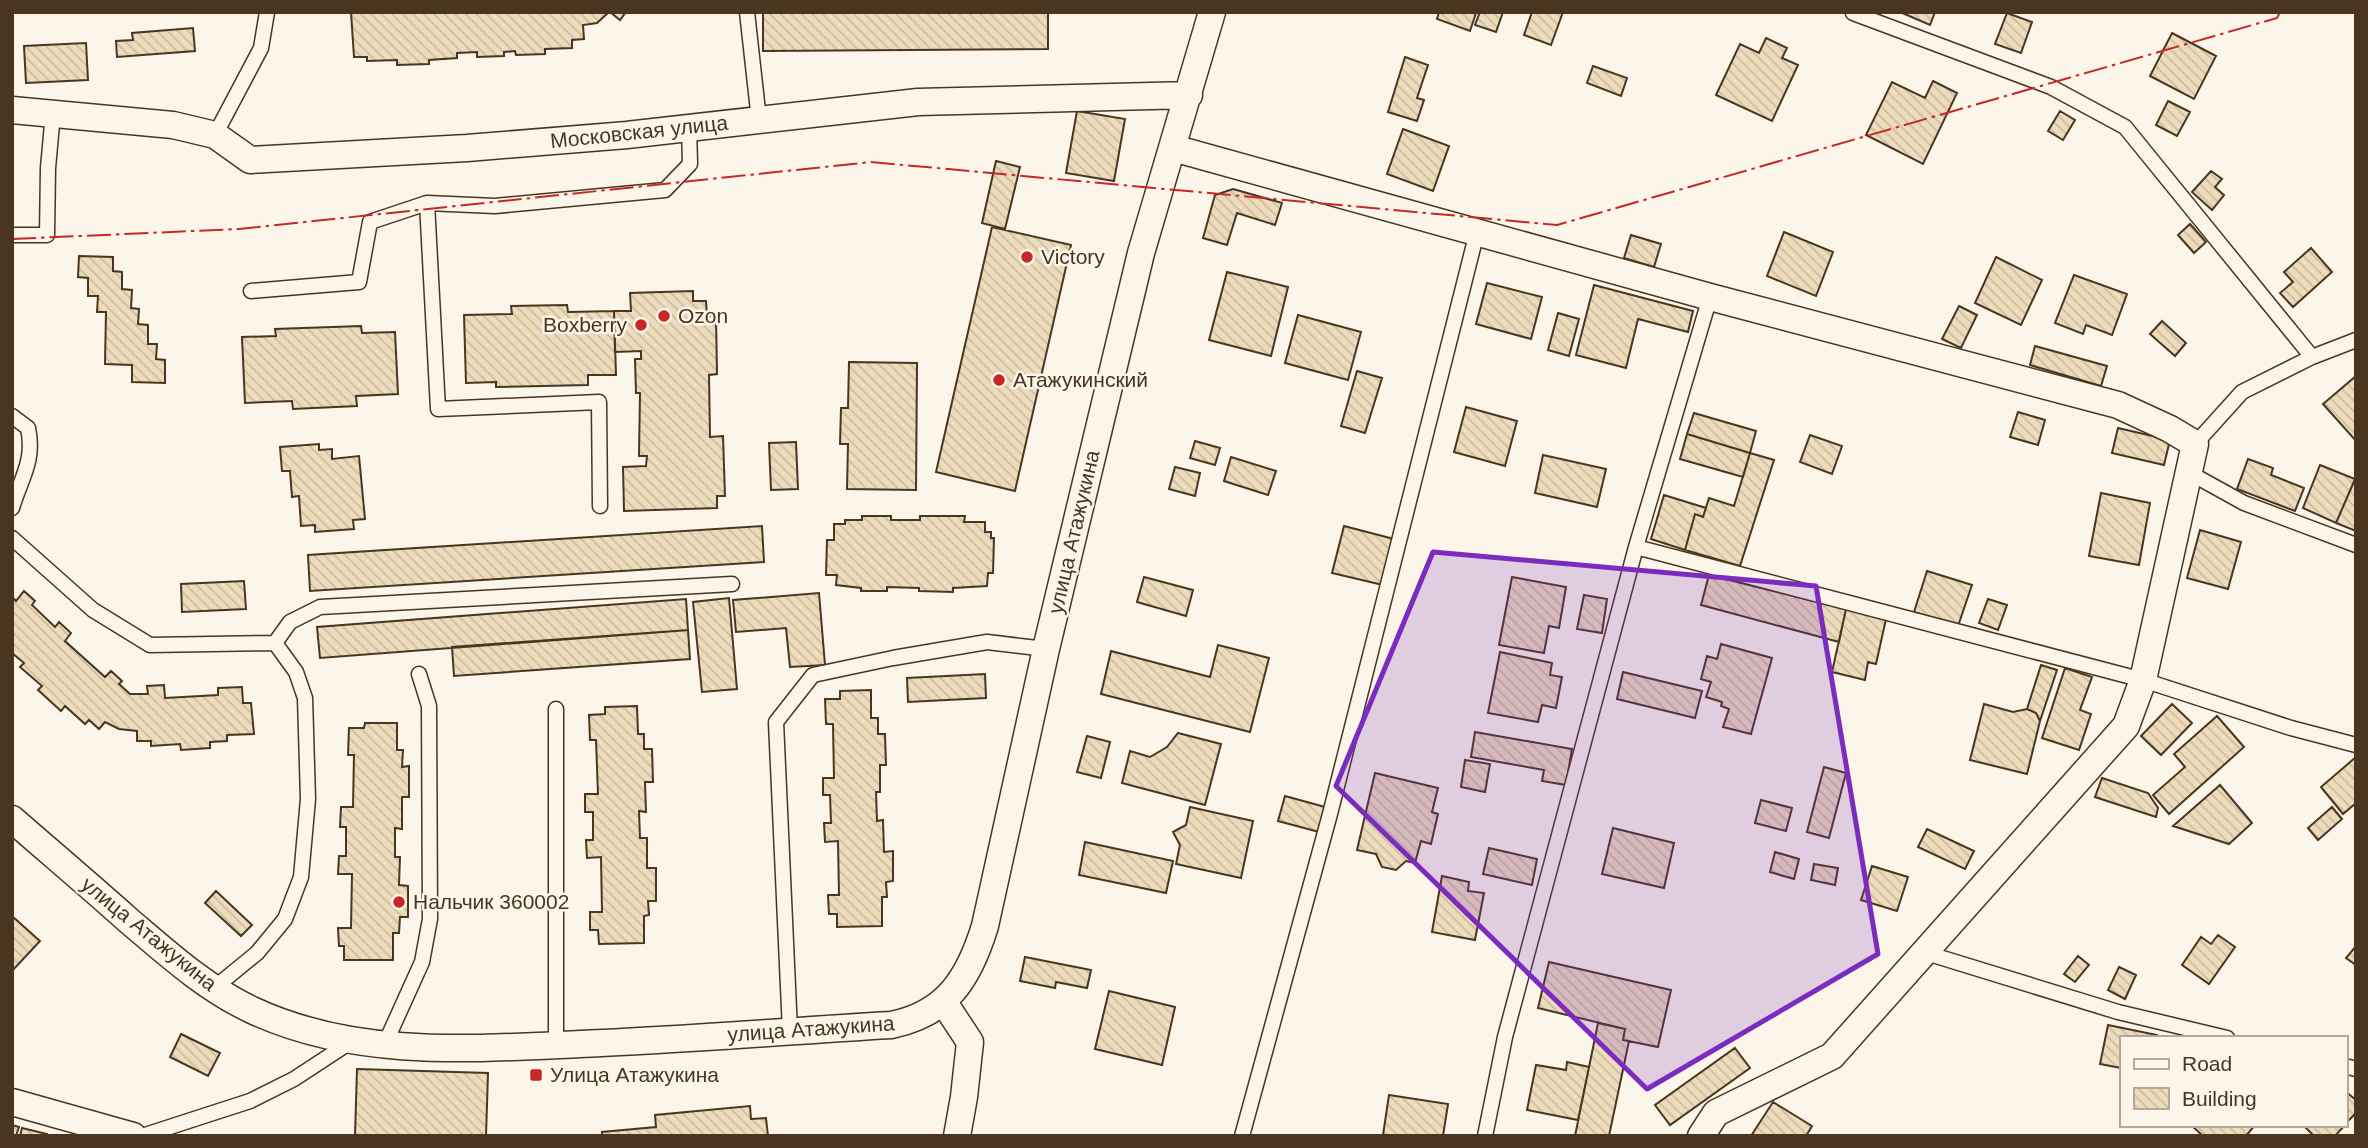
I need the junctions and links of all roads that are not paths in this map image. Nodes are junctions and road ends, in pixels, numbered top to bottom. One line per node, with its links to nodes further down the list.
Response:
1 (267, 12): 10 (lane)
2 (747, 12): 8 (lane)
3 (1212, 12): 5 (street)
4 (1853, 13): 18 (lane)
5 (1189, 95): 8 (street, Московская улица); 11 (street, улица Атажукина)
6 (12, 110): 7 (street, Московская улица)
7 (53, 113): 10 (street, Московская улица); 14 (lane)
8 (758, 120): 9 (street, Московская улица)
9 (688, 128): 10 (street, Московская улица); 12 (lane)
10 (215, 135)
11 (1173, 148): 13 (street); 29 (street, улица Атажукина)
12 (427, 203): 15 (lane); 22 (lane)
13 (1477, 232): 16 (street); 47 (lane)
14 (12, 235)
15 (251, 291)
16 (1710, 297): 20 (street); 26 (lane)
17 (2356, 341): 18 (lane)
18 (2312, 357): 20 (lane)
19 (12, 416): 23 (lane)
20 (2195, 444): 21 (street)
21 (2188, 472): 25 (lane); 31 (street)
22 (600, 506)
23 (12, 508)
24 (12, 538): 28 (lane)
25 (2356, 545)
26 (1636, 547): 31 (lane); 48 (lane)
27 (732, 584): 28 (lane)
28 (275, 643): 36 (lane)
29 (1046, 649): 37 (street, улица Атажукина); 38 (lane)
30 (419, 674): 42 (lane)
31 (2143, 680): 33 (lane); 35 (street)
32 (556, 709): 41 (lane)
33 (2356, 745)
34 (12, 819): 36 (street, улица Атажукина)
35 (1923, 952): 39 (lane); 49 (street)
36 (213, 989): 40 (street, улица Атажукина)
37 (943, 1001): 38 (street, улица Атажукина); 46 (street)
38 (790, 1031): 41 (street, улица Атажукина)
39 (2219, 1036)
40 (352, 1041): 42 (street, улица Атажукина); 45 (lane)
41 (556, 1045): 42 (street, улица Атажукина)
42 (384, 1046)
43 (12, 1102): 44 (street)
44 (133, 1136)
45 (142, 1136)
46 (957, 1136)
47 (1242, 1136)
48 (1485, 1136)
49 (1701, 1136)

